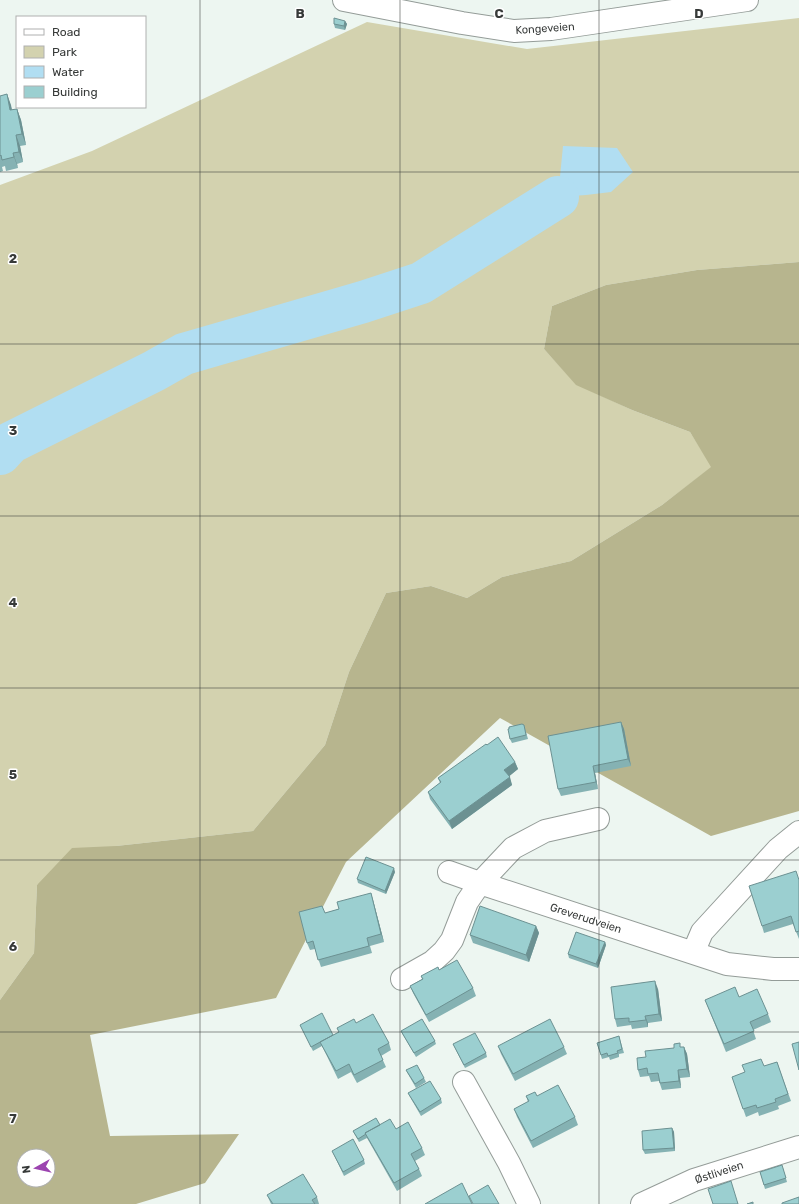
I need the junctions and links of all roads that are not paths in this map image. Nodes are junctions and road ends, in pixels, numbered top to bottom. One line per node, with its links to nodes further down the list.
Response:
1 (747, 0): 2 (street, Kongeveien)
2 (357, 1)
3 (598, 819): 6 (street)
4 (799, 832): 7 (street)
5 (449, 872): 6 (street, Greverudveien)
6 (480, 884): 7 (street, Greverudveien); 9 (street)
7 (693, 953): 8 (street, Greverudveien)
8 (799, 969)
9 (402, 979)
10 (464, 1082): 13 (street)
11 (799, 1147): 12 (street, Østliveien)
12 (667, 1199): 14 (street, Østliveien)
13 (529, 1204)
14 (642, 1204)

